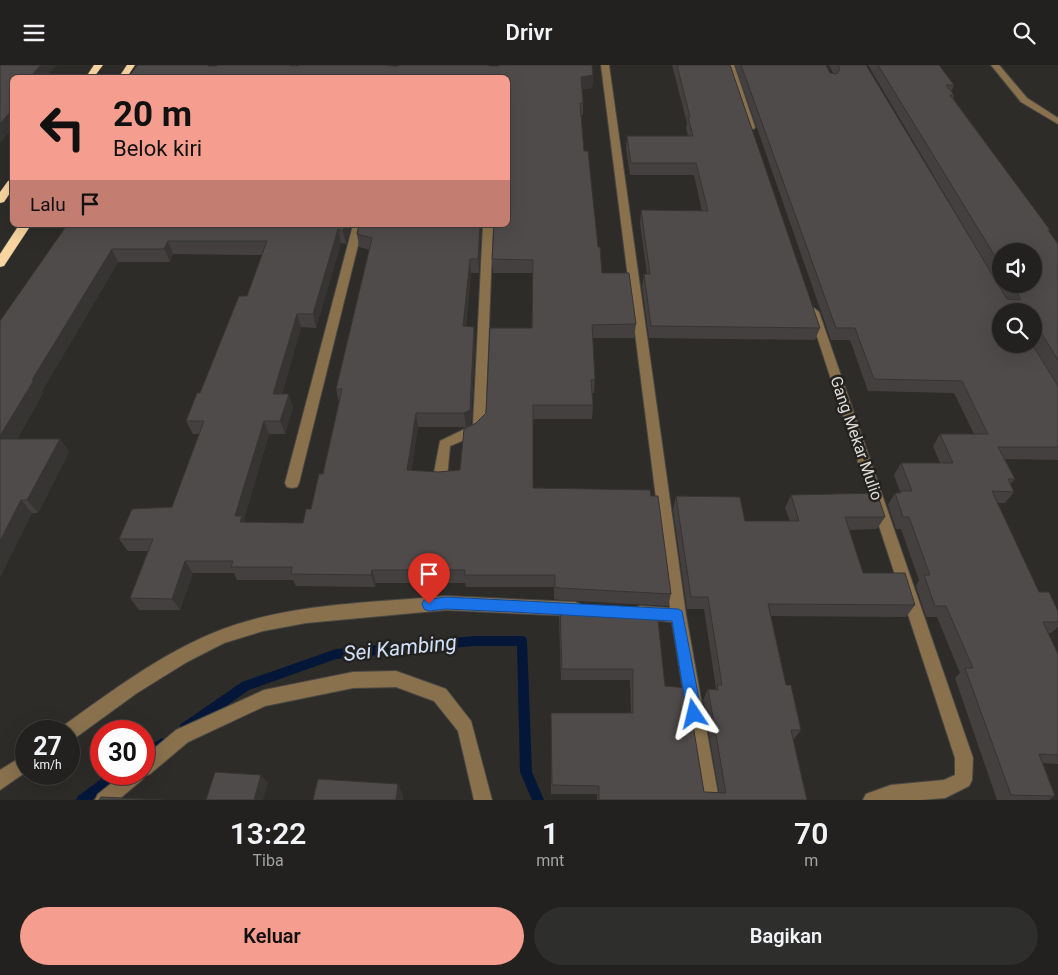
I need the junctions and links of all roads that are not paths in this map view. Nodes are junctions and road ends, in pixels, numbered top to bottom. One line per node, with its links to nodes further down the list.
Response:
1 (604, 65): 17 (street)
2 (730, 65): 5 (street)
3 (995, 65): 4 (street)
4 (1058, 122)
5 (756, 140)
6 (10, 186): 7 (highway)
7 (0, 199)
8 (24, 227): 11 (highway)
9 (357, 227): 14 (street)
10 (488, 227): 13 (street)
11 (1, 259)
12 (810, 300): 26 (street, Gang Mekar Mulio)
13 (440, 478)
14 (292, 483)
15 (590, 610): 18 (street)
16 (629, 612): 17 (street)
17 (678, 615): 25 (street)
18 (80, 724)
19 (155, 759): 24 (street)
20 (15, 771): 21 (street)
21 (0, 781)
22 (122, 785): 23 (street)
23 (104, 800)
24 (483, 800)
25 (710, 800)
26 (872, 800)

